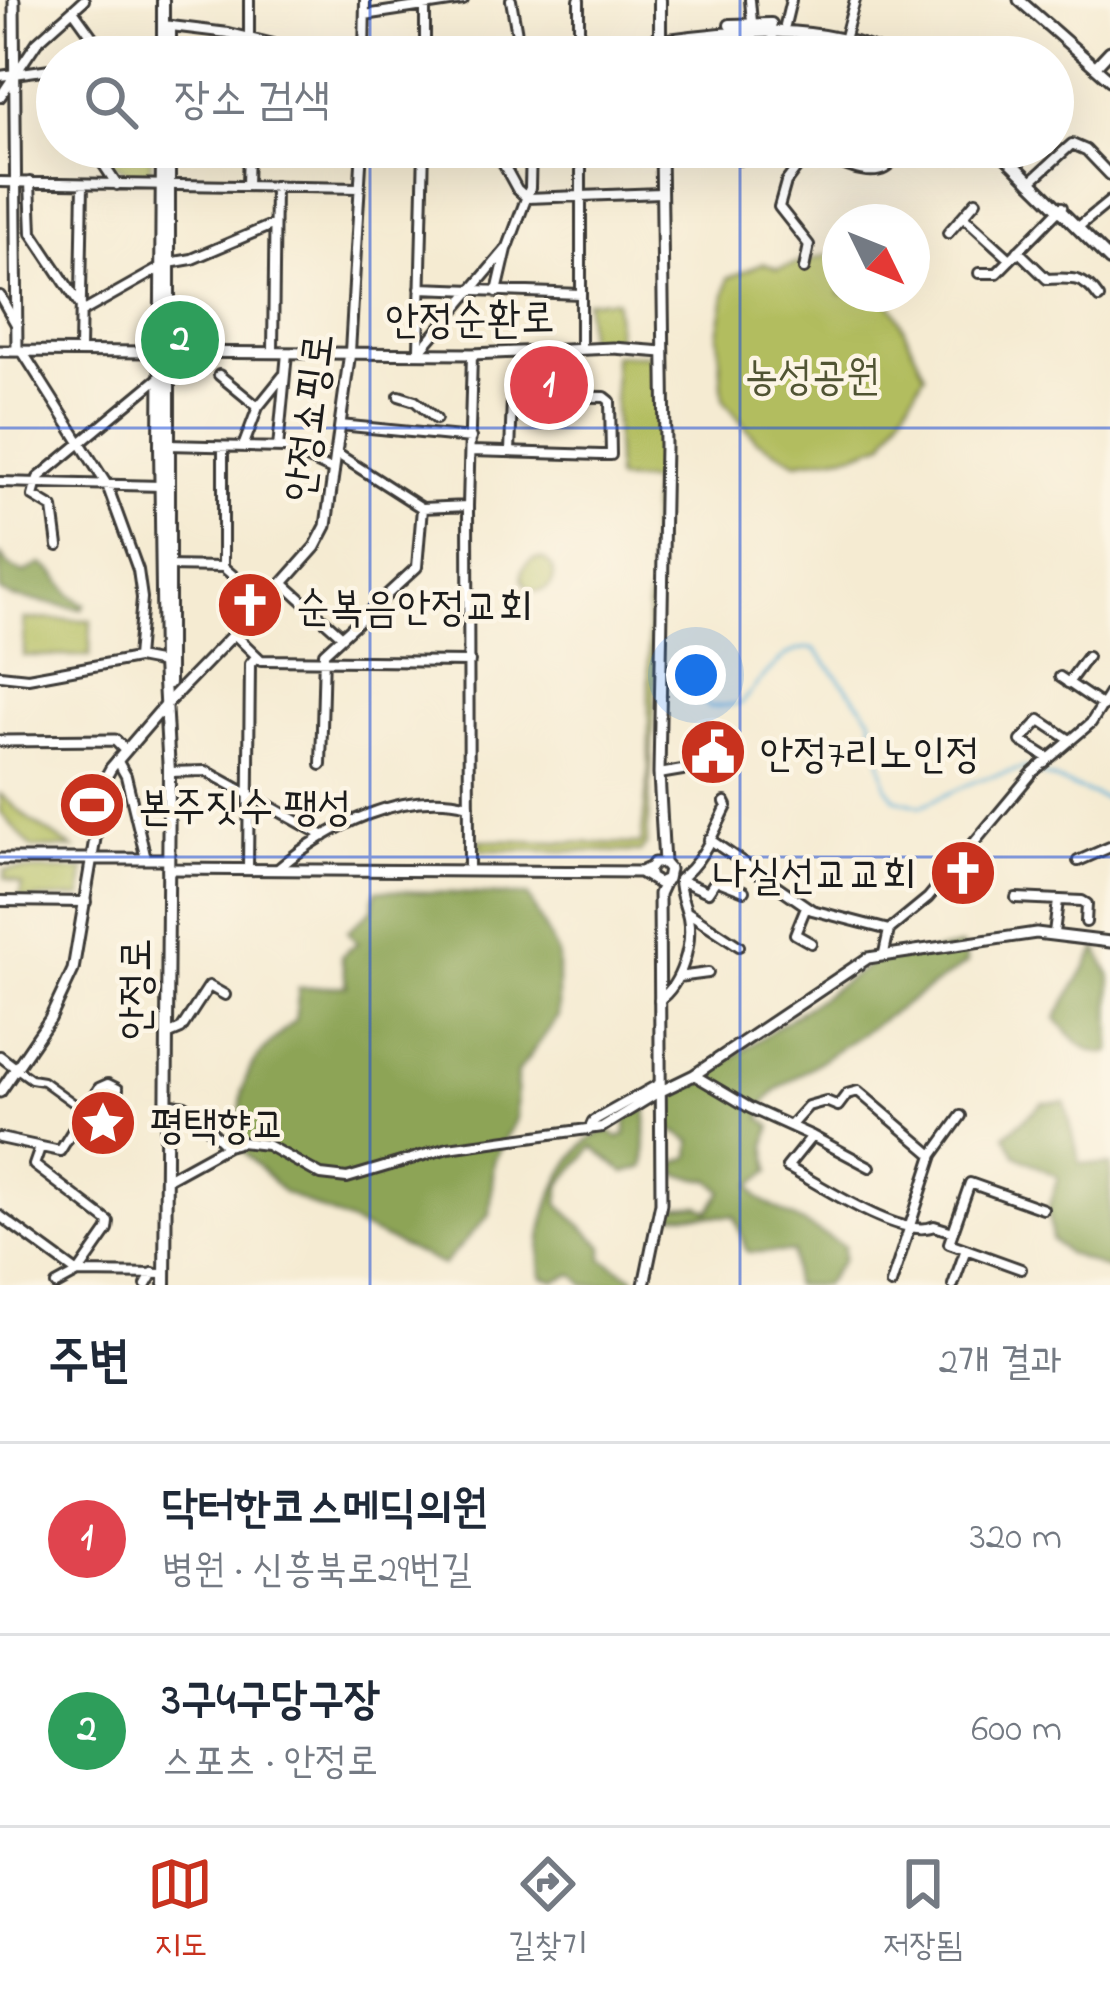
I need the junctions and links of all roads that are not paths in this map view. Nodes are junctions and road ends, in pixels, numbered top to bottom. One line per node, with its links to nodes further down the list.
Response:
1 (14, 0): 40 (street)
2 (84, 0): 15 (street)
3 (166, 0): 18 (main road)
4 (249, 0): 24 (street)
5 (365, 0): 16 (street)
6 (464, 0): 14 (street)
7 (511, 0): 27 (street)
8 (579, 0): 28 (street)
9 (663, 0): 29 (main road)
10 (750, 0): 17 (street)
11 (790, 0): 19 (street)
12 (855, 0): 33 (street)
13 (1019, 0): 34 (street)
14 (425, 3): 16 (street); 26 (street)
15 (73, 10): 20 (street); 21 (street)
16 (365, 15): 25 (street)
17 (752, 22): 19 (main road); 30 (main road)
18 (166, 25): 22 (main road); 23 (street)
19 (776, 26): 31 (main road); 32 (street); 33 (main road)
20 (45, 36)
21 (92, 36)
22 (166, 36)
23 (236, 36)
24 (249, 36)
25 (364, 36)
26 (425, 36)
27 (517, 36)
28 (579, 36)
29 (663, 36)
30 (669, 36)
31 (673, 36)
32 (776, 36)
33 (845, 36)
34 (1060, 36)
35 (36, 45): 40 (street)
36 (1074, 48): 38 (street)
37 (1110, 51): 38 (street)
38 (1095, 67): 42 (street)
39 (36, 71): 40 (street)
40 (14, 74): 41 (street); 43 (street); 62 (street)
41 (0, 76)
42 (1110, 80)
43 (0, 97)
44 (1074, 145): 59 (street)
45 (106, 168): 65 (street)
46 (165, 168): 66 (main road, 안정로)
47 (248, 168): 67 (street)
48 (361, 168): 69 (street, 안정쇼핑로)
49 (423, 168): 86 (street)
50 (506, 168): 72 (street)
51 (529, 168): 72 (street)
52 (581, 168): 71 (street)
53 (661, 168): 70 (street)
54 (797, 168): 84 (street)
55 (844, 168): 56 (street)
56 (882, 168)
57 (1022, 168): 60 (main road)
58 (1045, 168): 60 (street)
59 (1110, 175)
60 (1032, 179): 75 (main road)
61 (0, 182): 62 (street)
62 (14, 182): 63 (street); 93 (street)
63 (30, 182): 64 (street); 92 (street)
64 (83, 184): 65 (street); 92 (street)
65 (117, 185): 66 (street)
66 (165, 185): 67 (street); 83 (main road, 안정로)
67 (248, 186): 68 (street)
68 (275, 186): 69 (street); 77 (street)
69 (360, 188): 101 (street, 안정쇼핑로)
70 (661, 193): 71 (street); 103 (street)
71 (582, 195): 72 (street); 89 (street)
72 (527, 198): 80 (street)
73 (976, 201): 76 (street)
74 (1110, 201): 78 (street)
75 (1061, 208): 78 (main road); 81 (street)
76 (964, 217): 79 (street); 81 (street)
77 (274, 224): 83 (street); 98 (street)
78 (1079, 226): 82 (main road)
79 (948, 233)
80 (508, 247): 87 (street); 88 (street)
81 (1014, 255): 85 (street); 91 (street)
82 (1110, 256)
83 (165, 266): 92 (street); 100 (main road, 안정로)
84 (804, 269)
85 (979, 273)
86 (420, 288): 87 (street); 102 (street)
87 (469, 290): 88 (street); 102 (street)
88 (497, 292): 89 (street)
89 (581, 295): 94 (street)
90 (0, 296): 93 (street)
91 (1099, 298)
92 (79, 302): 96 (street)
93 (16, 326): 95 (street)
94 (581, 348): 103 (street, 안정순환로); 104 (street, 안정순환로)
95 (20, 350): 96 (street, 안정순환로); 97 (street, 안정순환로); 113 (street)
96 (80, 350): 100 (street, 안정순환로)
97 (0, 351)
98 (273, 351): 99 (street, 안정순환로); 100 (street, 안정순환로)
99 (288, 351): 101 (street, 안정순환로); 105 (street)
100 (164, 352): 107 (main road, 안정로)
101 (350, 352): 102 (street, 안정순환로); 111 (street, 안정쇼핑로)
102 (419, 352): 104 (street, 안정순환로)
103 (663, 352): 152 (street)
104 (472, 354): 112 (street)
105 (286, 374): 109 (street); 117 (street)
106 (219, 375): 109 (street)
107 (164, 376): 113 (street); 114 (main road, 안정로)
108 (399, 396): 110 (street)
109 (258, 407): 116 (street)
110 (436, 419)
111 (340, 425): 112 (street); 120 (street, 안정쇼핑로)
112 (471, 438): 118 (street)
113 (83, 444): 123 (street); 124 (street)
114 (164, 446): 115 (street); 125 (main road, 안정로)
115 (223, 447): 116 (street); 130 (street)
116 (243, 447): 117 (street)
117 (278, 448): 121 (street)
118 (471, 452): 119 (street); 126 (street)
119 (510, 452): 119 (street)
120 (336, 453): 121 (street, 안정쇼핑로); 127 (street)
121 (334, 471): 131 (street, 안정쇼핑로)
122 (0, 482): 123 (street)
123 (37, 484): 124 (street); 128 (street)
124 (107, 485): 125 (street); 136 (street)
125 (165, 486): 129 (main road, 안정로)
126 (468, 506): 127 (street); 139 (street)
127 (422, 508): 134 (street)
128 (58, 546)
129 (166, 566): 130 (street); 140 (main road, 안정로); 143 (main road, 안정로)
130 (224, 567): 132 (street)
131 (284, 583): 132 (street, 안정쇼핑로); 134 (street)
132 (264, 602): 133 (street, 안정쇼핑로)
133 (234, 634): 135 (street); 143 (street, 안정쇼핑로)
134 (342, 636): 138 (street)
135 (257, 656): 138 (street); 153 (street)
136 (137, 658): 140 (street); 141 (street)
137 (1087, 658): 144 (street)
138 (321, 661): 139 (street); 150 (street)
139 (470, 662): 157 (street)
140 (163, 663): 143 (main road, 안정로)
141 (0, 675)
142 (1110, 693): 144 (street)
143 (166, 704): 147 (street, 안정쇼핑로); 151 (main road, 안정로)
144 (1103, 706): 145 (street)
145 (1070, 740): 148 (street); 148 (street)
146 (0, 741): 147 (street)
147 (120, 754): 154 (street); 163 (street)
148 (1048, 758): 178 (street)
149 (729, 762): 152 (street)
150 (320, 765)
151 (169, 772): 153 (street); 165 (main road, 안정로)
152 (659, 774): 169 (street)
153 (248, 791): 158 (street); 166 (street)
154 (102, 798): 155 (street); 161 (street)
155 (81, 799)
156 (724, 802): 159 (street)
157 (469, 805): 158 (street); 168 (street)
158 (324, 836): 167 (street)
159 (710, 839): 169 (street); 175 (street)
160 (1110, 847): 164 (street)
161 (92, 858): 162 (street); 163 (street); 174 (street)
162 (0, 859)
163 (146, 859): 165 (street)
164 (1078, 861)
165 (168, 864): 166 (street); 188 (main road, 안정로)
166 (248, 868): 167 (street)
167 (279, 868): 168 (street)
168 (469, 868): 169 (street)
169 (661, 874): 170 (street); 176 (street); 187 (street)
170 (744, 891)
171 (1016, 898): 173 (street)
172 (0, 901): 174 (street)
173 (1058, 901): 177 (street); 179 (street)
174 (86, 902): 190 (street)
175 (806, 907): 178 (street); 181 (street)
176 (688, 913): 182 (street); 185 (street)
177 (1086, 922)
178 (889, 930): 183 (street)
179 (1054, 933): 180 (street); 183 (street)
180 (1110, 942)
181 (811, 943)
182 (739, 946)
183 (884, 953): 191 (street)
184 (708, 973): 185 (street)
185 (678, 977): 187 (street)
186 (225, 995): 188 (street)
187 (658, 1001): 192 (street)
188 (167, 1034): 195 (main road, 안정로)
189 (0, 1056): 190 (street)
190 (17, 1069): 194 (street); 196 (street)
191 (694, 1075): 192 (street); 198 (street)
192 (659, 1084): 201 (street); 217 (street)
193 (118, 1089): 196 (street)
194 (0, 1092)
195 (166, 1103): 201 (street); 205 (main road, 안정로)
196 (83, 1110): 202 (street)
197 (961, 1116): 203 (street)
198 (790, 1126): 199 (street); 203 (street)
199 (812, 1136): 204 (street); 208 (street)
200 (0, 1138): 202 (street)
201 (227, 1145): 205 (street)
202 (40, 1148): 212 (street)
203 (933, 1155): 208 (street)
204 (870, 1167)
205 (166, 1179): 213 (main road, 안정로)
206 (1043, 1209): 209 (street)
207 (0, 1216): 212 (street)
208 (912, 1229): 209 (street); 214 (street)
209 (953, 1232): 210 (street)
210 (966, 1249): 211 (street); 218 (street)
211 (1021, 1269)
212 (78, 1273): 213 (street); 215 (street)
213 (161, 1277): 216 (street)
214 (891, 1284)
215 (56, 1285)
216 (146, 1285)
217 (644, 1285)
218 (953, 1285)

